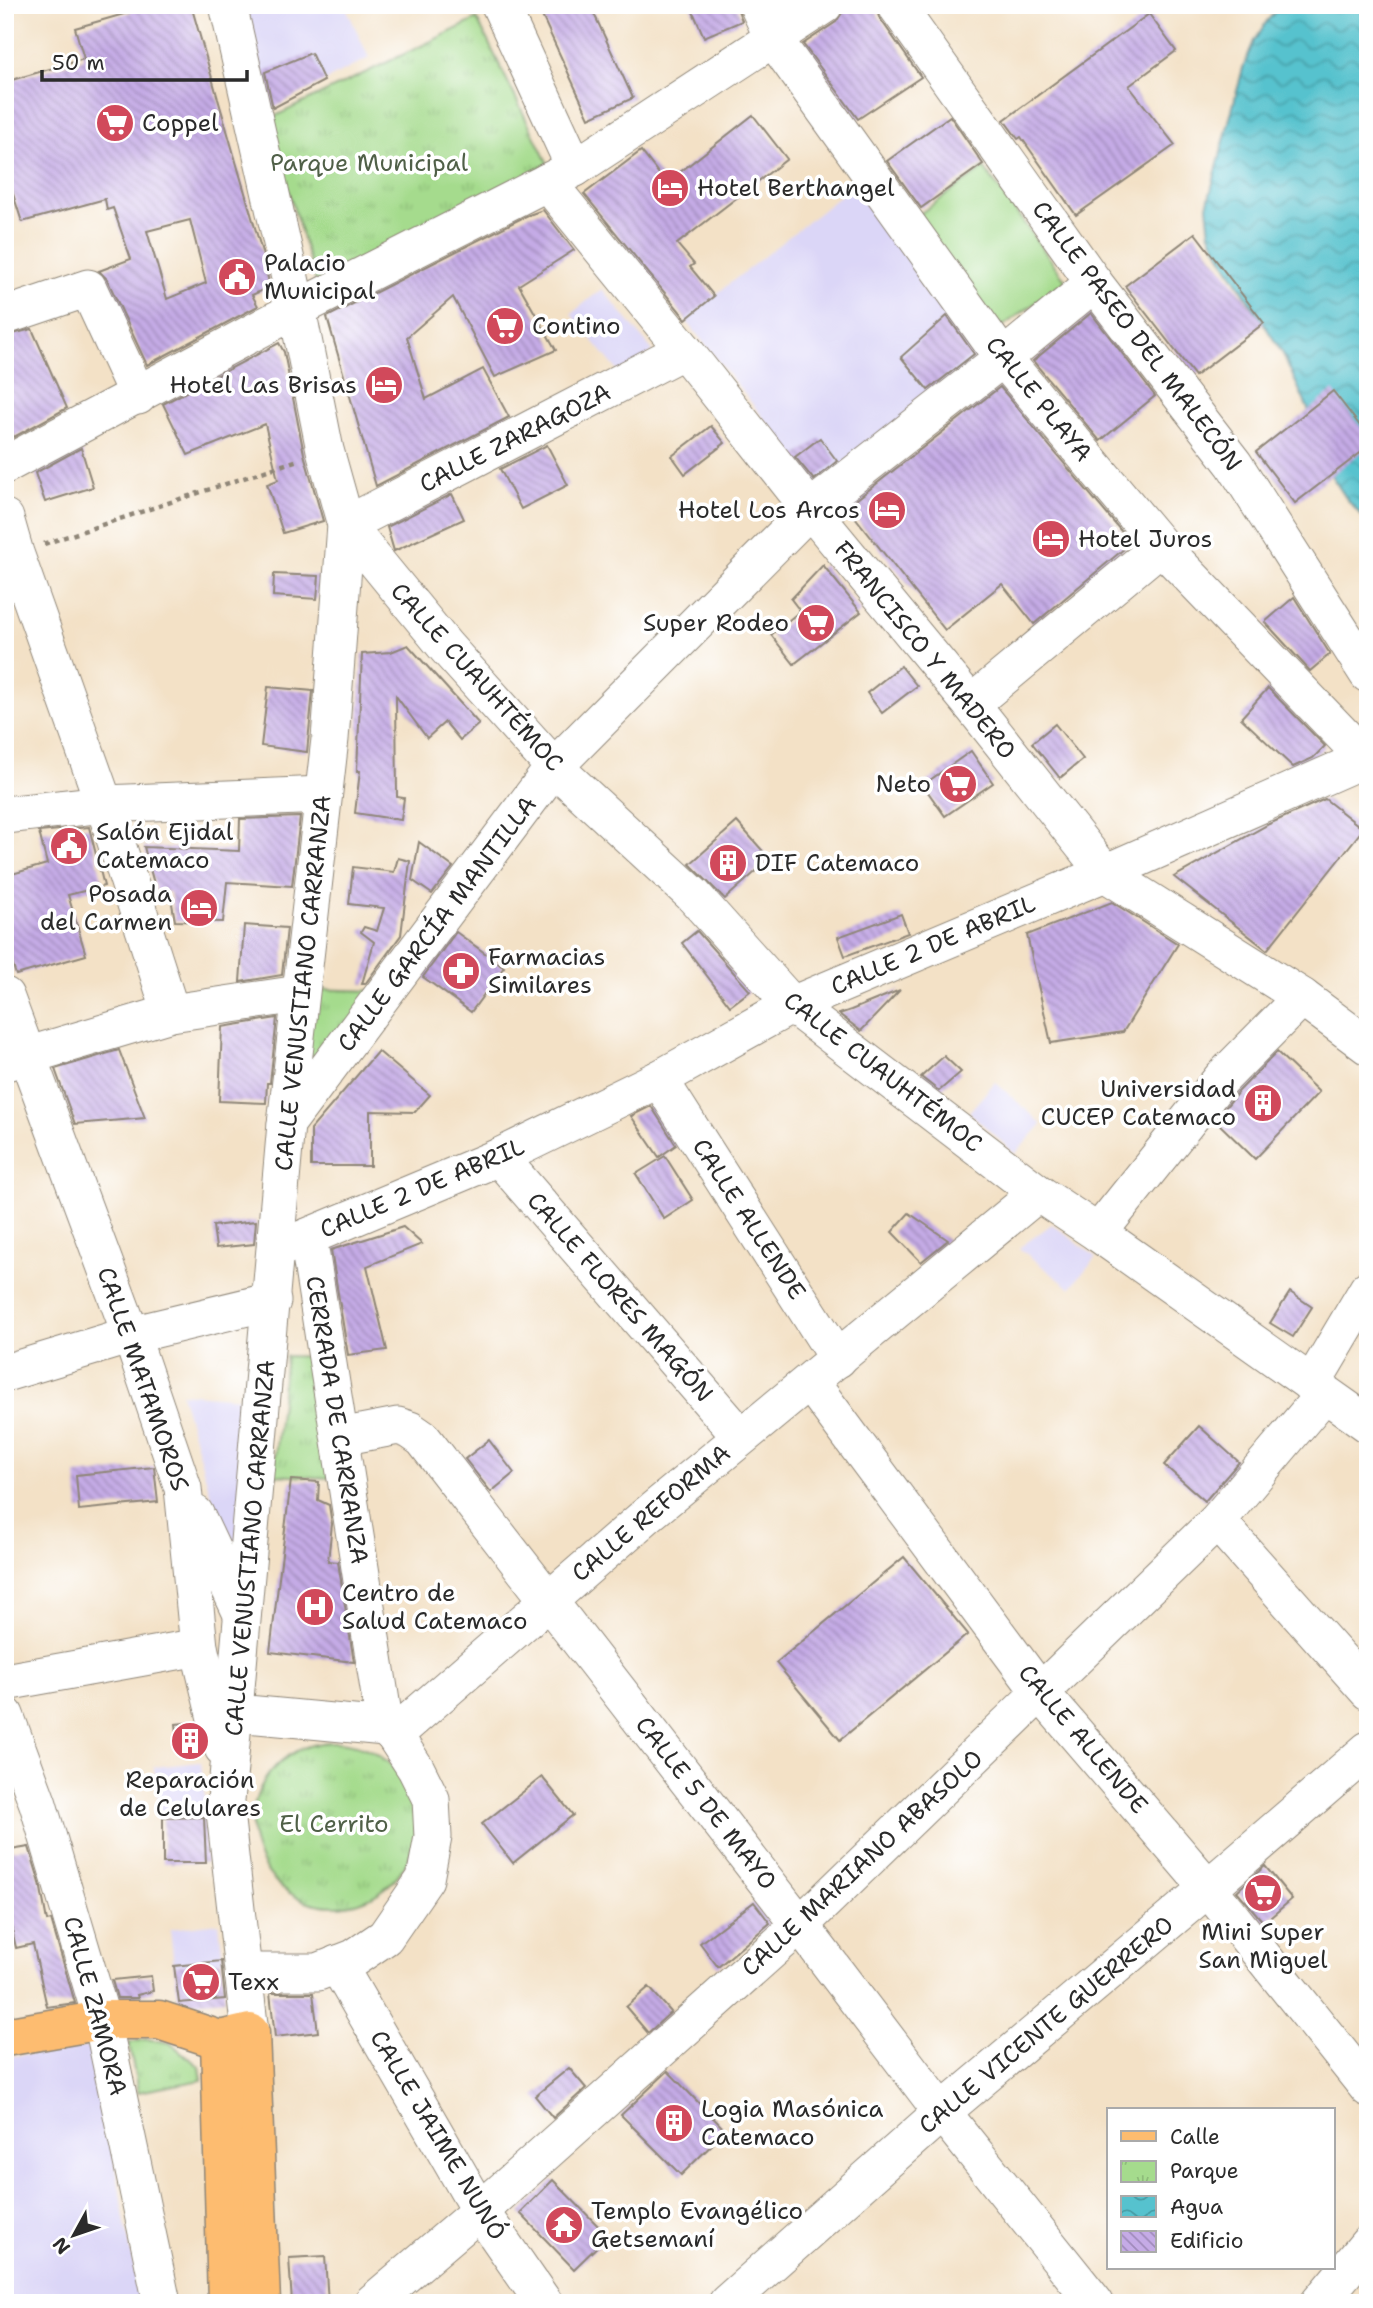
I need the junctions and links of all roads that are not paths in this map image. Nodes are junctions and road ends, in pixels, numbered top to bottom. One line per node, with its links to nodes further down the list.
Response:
1 (228, 5): 9 (street, CALLE VENUSTIANO CARRANZA)
2 (758, 5): 6 (street, CALLE PLAYA)
3 (824, 5): 6 (street)
4 (896, 5): 8 (street, CALLE PASEO DEL MALECÓN)
5 (512, 9): 7 (street, FRANCISCO Y MADERO)
6 (773, 38): 7 (street); 12 (street, CALLE PLAYA)
7 (561, 175): 9 (street); 11 (street, FRANCISCO Y MADERO)
8 (1094, 283): 12 (street, CALLE GARCÍA MANTILLA); 19 (street, CALLE PASEO DEL MALECÓN)
9 (297, 309): 13 (street); 17 (street, CALLE VENUSTIANO CARRANZA)
10 (5, 317): 13 (street)
11 (684, 350): 15 (street, FRANCISCO Y MADERO); 17 (street, CALLE ZARAGOZA)
12 (1003, 358): 15 (street, CALLE GARCÍA MANTILLA); 18 (street, CALLE PLAYA)
13 (138, 396): 14 (street)
14 (5, 465)
15 (810, 509): 20 (street, FRANCISCO Y MADERO); 22 (street, CALLE GARCÍA MANTILLA)
16 (5, 518): 24 (street)
17 (346, 525): 22 (street, CALLE CUAUHTÉMOC); 23 (street, CALLE VENUSTIANO CARRANZA)
18 (1161, 546): 20 (street); 21 (street, CALLE PLAYA)
19 (1368, 674)
20 (971, 704): 26 (street, FRANCISCO Y MADERO)
21 (1367, 755): 26 (street, CALLE 2 DE ABRIL)
22 (554, 767): 30 (street, CALLE CUAUHTÉMOC); 35 (street, CALLE GARCÍA MANTILLA)
23 (323, 795): 24 (street); 27 (street, CALLE VENUSTIANO CARRANZA)
24 (104, 804): 25 (street); 31 (street)
25 (5, 815)
26 (1105, 873): 29 (street, FRANCISCO Y MADERO); 30 (street, CALLE 2 DE ABRIL)
27 (299, 994): 31 (street); 35 (street, CALLE VENUSTIANO CARRANZA)
28 (5, 996): 33 (street, CALLE MATAMOROS)
29 (1302, 998): 32 (street, FRANCISCO Y MADERO); 38 (street)
30 (792, 1004): 34 (street, CALLE 2 DE ABRIL); 37 (street, CALLE CUAUHTÉMOC)
31 (172, 1013): 33 (street)
32 (1368, 1046)
33 (17, 1059): 42 (street, CALLE MATAMOROS)
34 (659, 1079): 36 (street, CALLE 2 DE ABRIL); 43 (street, CALLE ALLENDE)
35 (286, 1124): 39 (street, CALLE VENUSTIANO CARRANZA)
36 (499, 1157): 39 (street, CALLE 2 DE ABRIL); 49 (street, CALLE FLORES MAGÓN)
37 (1038, 1193): 38 (street, CALLE CUAUHTÉMOC); 43 (street, CALLE REFORMA)
38 (1098, 1233): 46 (street, CALLE CUAUHTÉMOC)
39 (292, 1244): 41 (street, CALLE VENUSTIANO CARRANZA); 48 (street, CERRADA DE CARRANZA)
40 (1368, 1289): 46 (street, CALLE MARIANO ABASOLO)
41 (272, 1301): 42 (street); 53 (street, CALLE VENUSTIANO CARRANZA)
42 (131, 1335): 44 (street); 50 (street, CALLE MATAMOROS)
43 (838, 1359): 45 (street, CALLE REFORMA)
44 (10, 1372)
45 (810, 1382): 49 (street, CALLE REFORMA); 57 (street, CALLE ALLENDE)
46 (1317, 1390): 47 (street, CALLE CUAUHTÉMOC); 51 (street, CALLE MARIANO ABASOLO)
47 (1368, 1424)
48 (340, 1437): 52 (street, CALLE 5 DE MAYO); 60 (street, CERRADA DE CARRANZA)
49 (741, 1437): 52 (street, CALLE REFORMA)
50 (183, 1488): 53 (street); 54 (street, CALLE MATAMOROS)
51 (1217, 1521): 56 (street); 57 (street, CALLE MARIANO ABASOLO)
52 (548, 1600): 60 (street, CALLE REFORMA); 64 (street, CALLE 5 DE MAYO)
53 (242, 1615): 58 (street, CALLE VENUSTIANO CARRANZA)
54 (199, 1647): 55 (street); 62 (street, CALLE MATAMOROS)
55 (5, 1682)
56 (1368, 1691)
57 (1041, 1693): 63 (street, CALLE ALLENDE); 64 (street, CALLE MARIANO ABASOLO)
58 (236, 1713): 60 (street); 62 (street, CALLE VENUSTIANO CARRANZA)
59 (5, 1715): 67 (street, CALLE ZAMORA)
60 (389, 1731): 65 (street)
61 (1368, 1750): 63 (street, CALLE VICENTE GUERRERO)
62 (229, 1776): 66 (street, CALLE VENUSTIANO CARRANZA)
63 (1208, 1888): 70 (street, CALLE ALLENDE); 71 (street, CALLE VICENTE GUERRERO)
64 (800, 1925): 71 (street, CALLE 5 DE MAYO); 72 (street, CALLE MARIANO ABASOLO)
65 (337, 1964): 66 (street); 72 (street, CALLE JAIME NUNÓ)
66 (245, 1972): 68 (street, CALLE VENUSTIANO CARRANZA)
67 (102, 2020): 68 (main road); 69 (main road); 75 (street, CALLE ZAMORA)
68 (235, 2036): 76 (main road); 77 (main road)
69 (5, 2037)
70 (1368, 2088)
71 (942, 2112): 74 (street, CALLE 5 DE MAYO); 80 (street, CALLE VICENTE GUERRERO)
72 (480, 2211): 78 (street, CALLE MARIANO ABASOLO); 79 (street, CALLE JAIME NUNÓ)
73 (1368, 2244): 81 (street)
74 (1075, 2297)
75 (162, 2303)
76 (227, 2303)
77 (261, 2303)
78 (372, 2303)
79 (544, 2303)
80 (727, 2303)
81 (1319, 2303)

